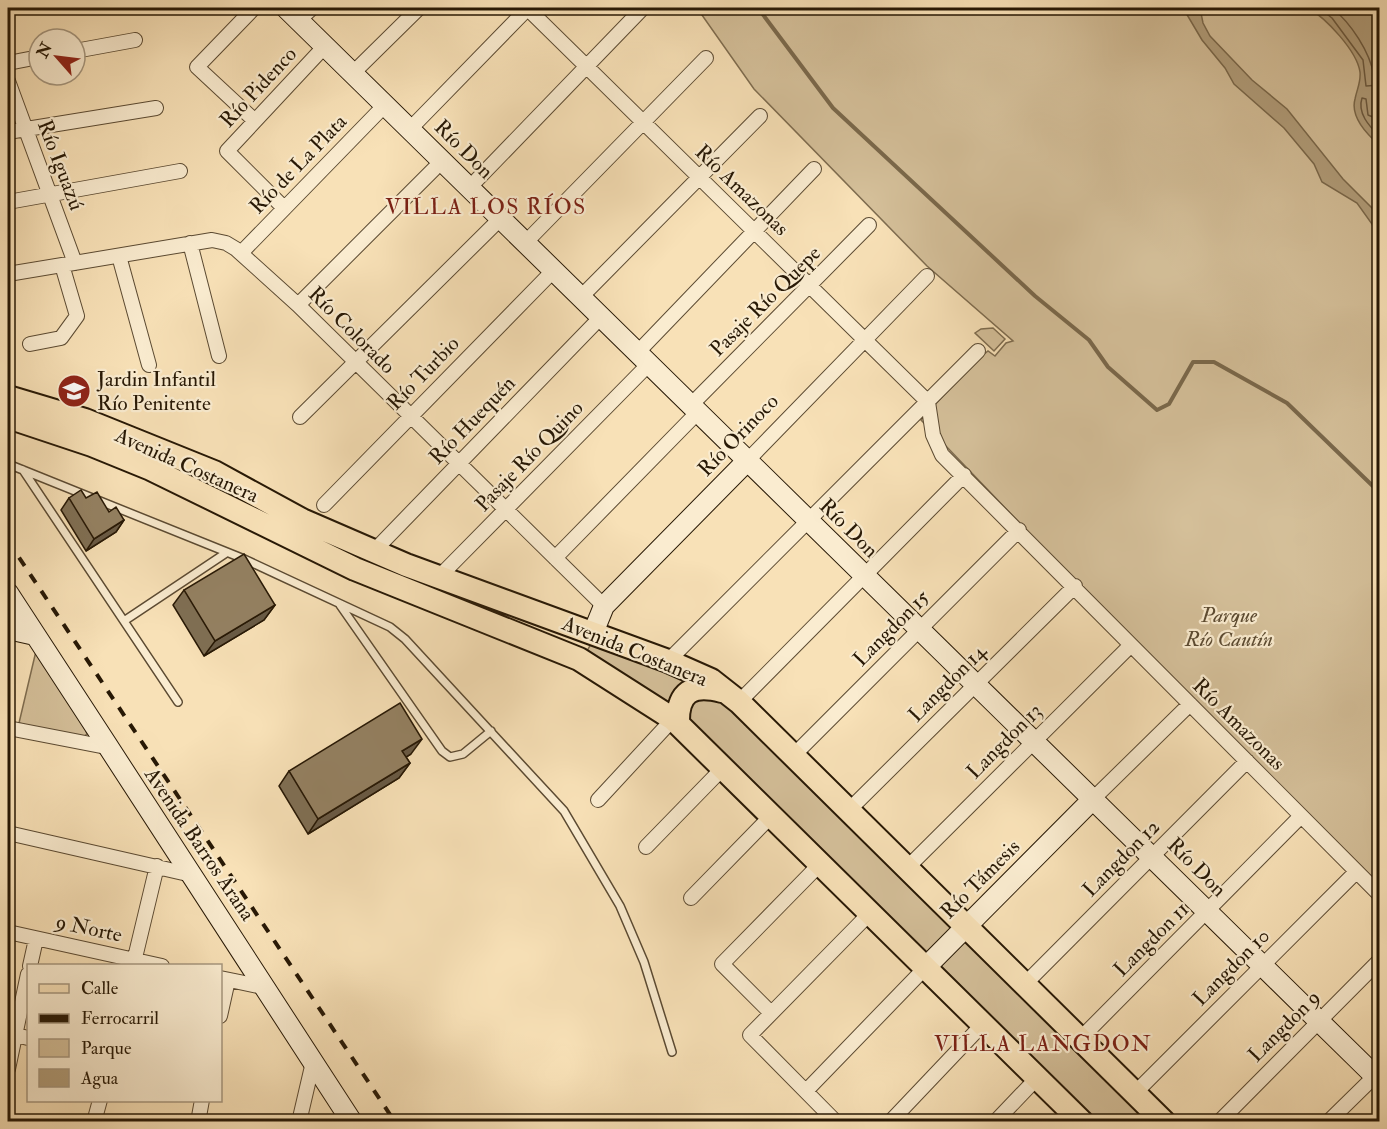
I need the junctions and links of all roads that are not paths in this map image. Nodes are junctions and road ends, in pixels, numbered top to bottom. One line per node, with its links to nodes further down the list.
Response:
1 (254, 8): 18 (street)
2 (419, 8): 13 (street)
3 (528, 8): 12 (street, Río Amazonas); 21 (street)
4 (642, 9): 12 (street)
5 (299, 12): 7 (street, Río Don)
6 (135, 40): 8 (street)
7 (325, 46): 13 (street, Río Don); 18 (street, Río Pidenco)
8 (87, 49)
9 (706, 58): 19 (street)
10 (27, 59): 11 (street)
11 (8, 63)
12 (587, 66): 19 (street, Río Amazonas); 27 (street)
13 (353, 74): 15 (street, Río Don)
14 (8, 81): 20 (street, Río Iguazú)
15 (385, 105): 21 (street, Río Don); 30 (street, Río de La Plata)
16 (156, 108): 20 (street)
17 (760, 116): 26 (street)
18 (255, 121): 30 (street, Río Pidenco)
19 (643, 122): 26 (street, Río Amazonas); 35 (street)
20 (25, 129): 22 (street); 28 (street, Río Iguazú)
21 (410, 129): 23 (street, Río Don)
22 (8, 132)
23 (442, 161): 27 (street, Río Don); 44 (street)
24 (814, 169): 33 (street, Pasaje Río Quino)
25 (180, 171): 28 (street)
26 (700, 177): 33 (street, Río Amazonas); 43 (street)
27 (469, 188): 31 (street, Río Don)
28 (51, 194): 29 (street); 38 (street, Río Iguazú)
29 (8, 202)
30 (284, 208): 36 (street, Río de La Plata)
31 (500, 219): 35 (street, Río Don); 51 (street)
32 (869, 225): 42 (street, Pasaje Río Quepe)
33 (754, 231): 42 (street, Río Amazonas); 50 (street, Pasaje Río Quino)
34 (190, 243): 36 (street, Río Colorado); 37 (street, Río Colorado); 49 (street)
35 (525, 243): 39 (street, Río Don)
36 (241, 253): 44 (street, Río Colorado)
37 (119, 256): 38 (street, Río Colorado); 52 (street)
38 (68, 264): 40 (street, Río Colorado); 47 (street, Río Iguazú)
39 (553, 271): 43 (street, Río Don); 56 (street, Río Turbio)
40 (8, 274)
41 (927, 276): 46 (street, Río Orinoco)
42 (810, 285): 46 (street, Río Amazonas); 55 (street, Pasaje Río Quepe)
43 (580, 298): 45 (street, Río Don)
44 (298, 306): 51 (street, Río Colorado)
45 (600, 318): 50 (street, Río Don); 61 (street, Río Huequén)
46 (866, 339): 54 (street, Río Amazonas); 59 (street, Río Orinoco)
47 (30, 344)
48 (978, 351): 54 (street)
49 (219, 356)
50 (642, 359): 55 (street, Río Don); 65 (street, Pasaje Río Quino)
51 (355, 363): 56 (street, Río Colorado); 58 (street)
52 (149, 364)
53 (8, 397): 68 (main road, Avenida Costanera)
54 (928, 402): 63 (street, Río Amazonas); 66 (street)
55 (694, 410): 59 (street, Río Don); 70 (street, Pasaje Río Quepe)
56 (410, 416): 61 (street, Río Colorado); 64 (street, Río Turbio)
57 (8, 417): 88 (main road, Avenida Costanera)
58 (300, 417)
59 (747, 461): 66 (street, Río Don); 76 (street, Río Orinoco)
60 (8, 464): 62 (lane)
61 (459, 464): 65 (street, Río Colorado); 68 (street, Río Huequén)
62 (23, 470): 69 (lane); 77 (lane)
63 (964, 475): 67 (street, Río Amazonas); 71 (street)
64 (324, 505)
65 (506, 511): 70 (street, Río Colorado); 72 (street, Pasaje Río Quino)
66 (810, 522): 71 (street, Río Don); 83 (street)
67 (1019, 530): 73 (street, Río Amazonas); 79 (street, Langdon 15)
68 (374, 552): 72 (main road, Avenida Costanera)
69 (226, 553): 75 (lane); 77 (lane)
70 (555, 558): 76 (street, Río Colorado)
71 (864, 576): 79 (street, Río Don); 85 (street)
72 (439, 577): 80 (main road, Avenida Costanera)
73 (1075, 586): 82 (street, Río Amazonas); 84 (street, Langdon 14)
74 (8, 593): 81 (street, Avenida Barros Arana)
75 (339, 603): 90 (lane); 90 (lane)
76 (604, 606): 80 (street, Río Orinoco)
77 (124, 621): 86 (lane)
78 (8, 629): 81 (street)
79 (919, 630): 84 (street, Río Don); 93 (street, Langdon 15)
80 (593, 633): 83 (main road, Avenida Costanera)
81 (35, 635): 92 (street, Avenida Barros Arana)
82 (1131, 645): 87 (street, Río Amazonas); 91 (street, Langdon 13)
83 (668, 661): 85 (main road, Avenida Costanera)
84 (976, 684): 91 (street, Río Don); 98 (street, Langdon 14)
85 (733, 697): 88 (main road); 93 (main road, Avenida Costanera)
86 (178, 702)
87 (1190, 704): 94 (street, Río Amazonas); 96 (street, Río Támesis)
88 (676, 721): 95 (main road, Avenida Costanera); 97 (street)
89 (8, 728): 92 (street)
90 (490, 731): 131 (lane)
91 (1034, 741): 96 (street, Río Don); 106 (street, Langdon 13)
92 (106, 747): 108 (street, Avenida Barros Arana)
93 (794, 756): 98 (main road, Avenida Costanera)
94 (1247, 761): 100 (street, Río Amazonas); 103 (street, Langdon 12)
95 (724, 767): 99 (main road, Avenida Costanera); 102 (street)
96 (1093, 799): 103 (street, Río Don); 113 (street, Río Támesis)
97 (598, 800)
98 (849, 810): 106 (main road, Avenida Costanera)
99 (772, 815): 104 (main road, Avenida Costanera); 110 (street)
100 (1301, 816): 107 (street, Río Amazonas); 112 (street, Langdon 11)
101 (8, 833): 105 (street)
102 (646, 848)
103 (1152, 857): 112 (street, Río Don); 123 (street, Langdon 12)
104 (821, 863): 111 (main road, Avenida Costanera); 126 (street)
105 (158, 866): 108 (street); 117 (street)
106 (907, 868): 113 (main road, Avenida Costanera)
107 (1356, 872): 109 (street, Río Amazonas); 119 (street, Langdon 10)
108 (192, 875): 124 (street, Avenida Barros Arana)
109 (1380, 895)
110 (691, 898)
111 (871, 912): 120 (main road, Avenida Costanera); 126 (street)
112 (1208, 912): 119 (street, Río Don); 130 (street, Langdon 11)
113 (966, 926): 120 (street, Río Támesis); 123 (main road, Avenida Costanera)
114 (8, 933): 115 (street, 9 Norte)
115 (36, 939): 117 (street, 9 Norte); 118 (street)
116 (1380, 960): 127 (street, Langdon 9)
117 (134, 963)
118 (30, 964)
119 (1262, 966): 127 (street, Río Don); 137 (street, Langdon 10)
120 (926, 967): 128 (main road, Avenida Costanera); 136 (street, Río Támesis)
121 (224, 979): 124 (street); 125 (street)
122 (27, 980): 129 (street)
123 (1025, 984): 130 (main road, Avenida Costanera)
124 (268, 988): 132 (street, Avenida Barros Arana)
125 (222, 998)
126 (771, 1013): 136 (street)
127 (1319, 1021): 134 (street, Río Don); 149 (street, Langdon 9)
128 (983, 1024): 135 (main road, Avenida Costanera); 145 (street)
129 (17, 1035): 133 (street)
130 (1080, 1039): 137 (main road, Avenida Costanera)
131 (672, 1052)
132 (313, 1062): 143 (street); 144 (street, Avenida Barros Arana)
133 (8, 1069)
134 (1378, 1076): 150 (street)
135 (1038, 1077): 146 (street); 147 (main road, Avenida Costanera)
136 (806, 1091): 140 (street)
137 (1135, 1093): 148 (main road, Avenida Costanera)
138 (100, 1102): 141 (street)
139 (202, 1102): 142 (street)
140 (829, 1119)
141 (94, 1122)
142 (198, 1122)
143 (299, 1122)
144 (352, 1122)
145 (890, 1122)
146 (995, 1122)
147 (1082, 1122)
148 (1164, 1122)
149 (1219, 1122)
150 (1328, 1122)

